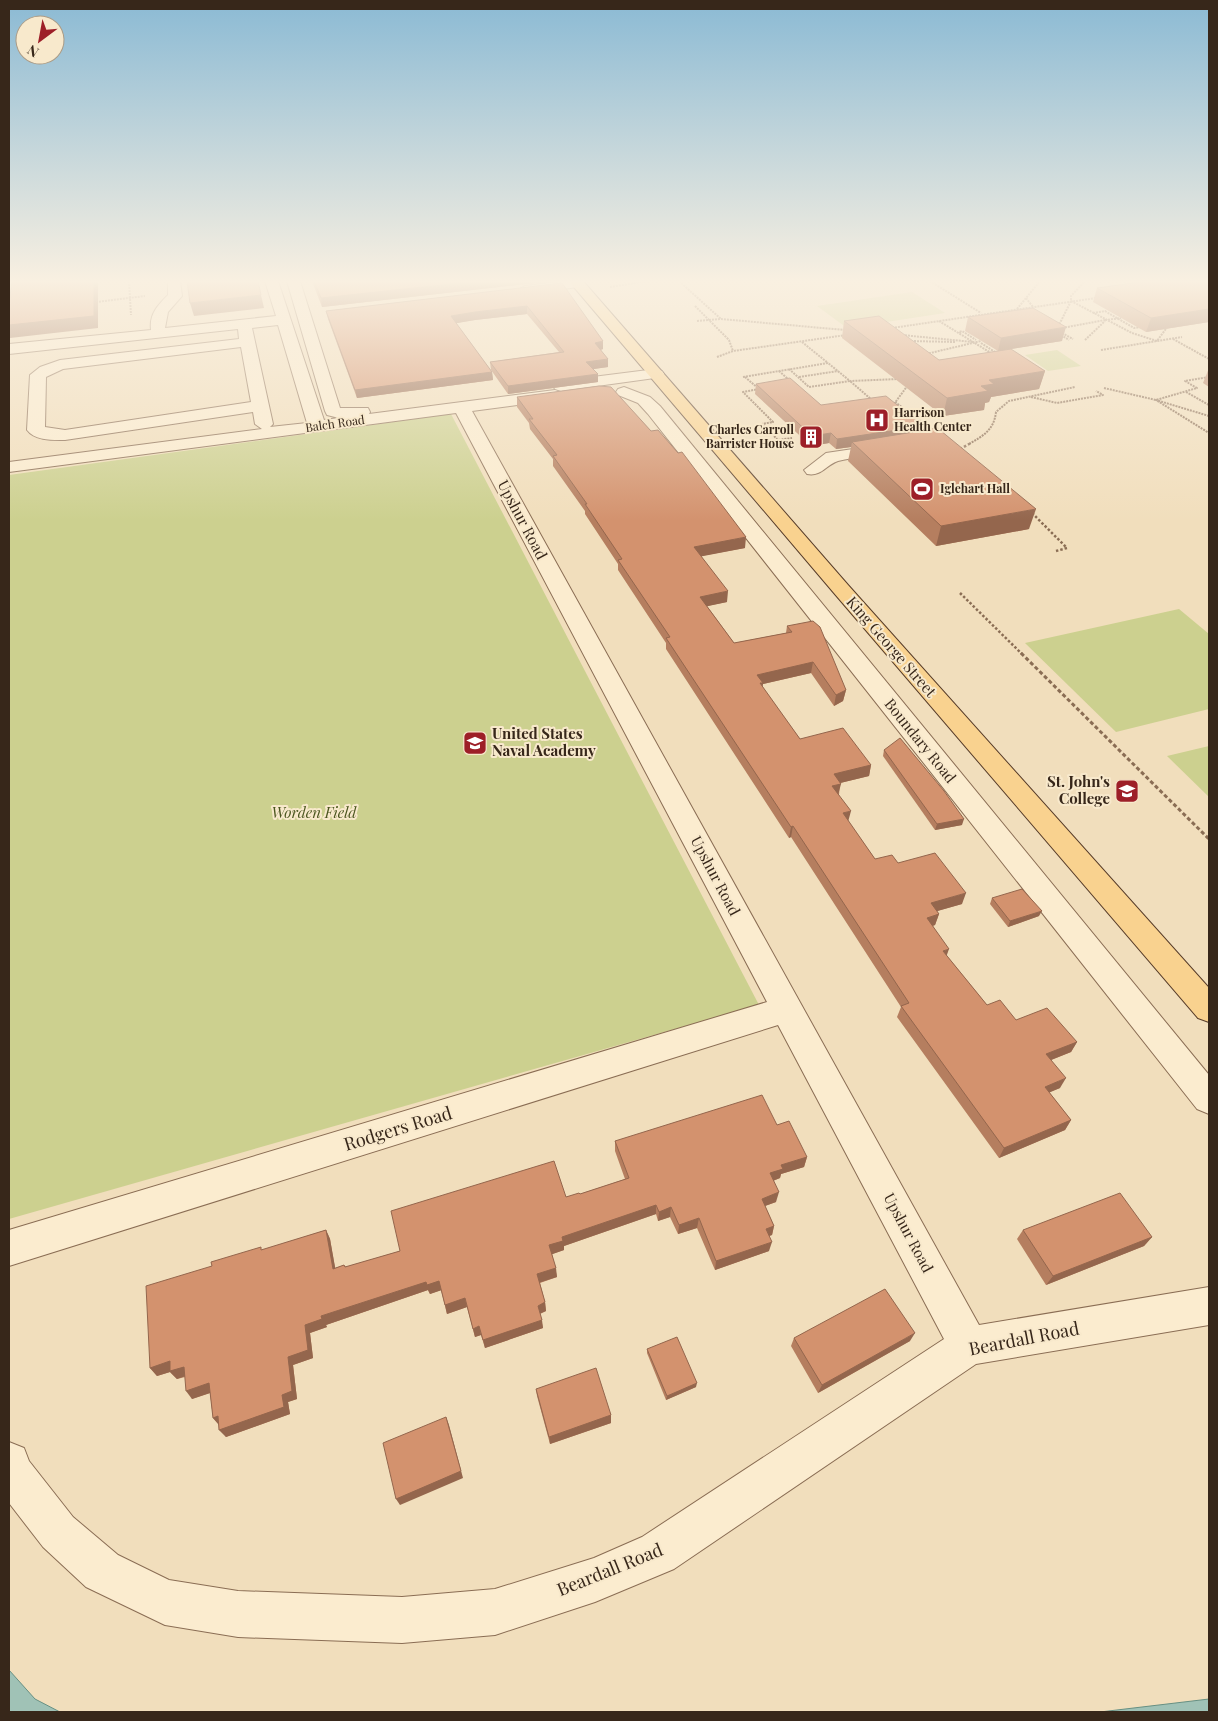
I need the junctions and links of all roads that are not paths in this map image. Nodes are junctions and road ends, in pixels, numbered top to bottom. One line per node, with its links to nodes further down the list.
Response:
1 (90, 361): 8 (street)
2 (252, 361): 8 (street)
3 (296, 361): 11 (street)
4 (321, 361): 10 (street)
5 (646, 361): 6 (main road, King George Street)
6 (656, 374): 7 (street); 10 (street); 17 (main road, King George Street)
7 (624, 392): 9 (street, Balch Road); 18 (street, Boundary Road)
8 (260, 406): 12 (street)
9 (461, 407): 10 (street, Balch Road); 16 (street, Upshur Road)
10 (348, 418): 11 (street, Balch Road)
11 (317, 426): 12 (street, Balch Road)
12 (265, 433): 14 (street, Balch Road)
13 (909, 441): 15 (street)
14 (9, 467)
15 (812, 470)
16 (787, 1009): 19 (street, Rodgers Road); 21 (street, Upshur Road)
17 (1209, 1010)
18 (1209, 1099)
19 (9, 1248)
20 (1209, 1306): 21 (street, Beardall Road)
21 (969, 1346): 22 (street, Beardall Road)
22 (9, 1463)

